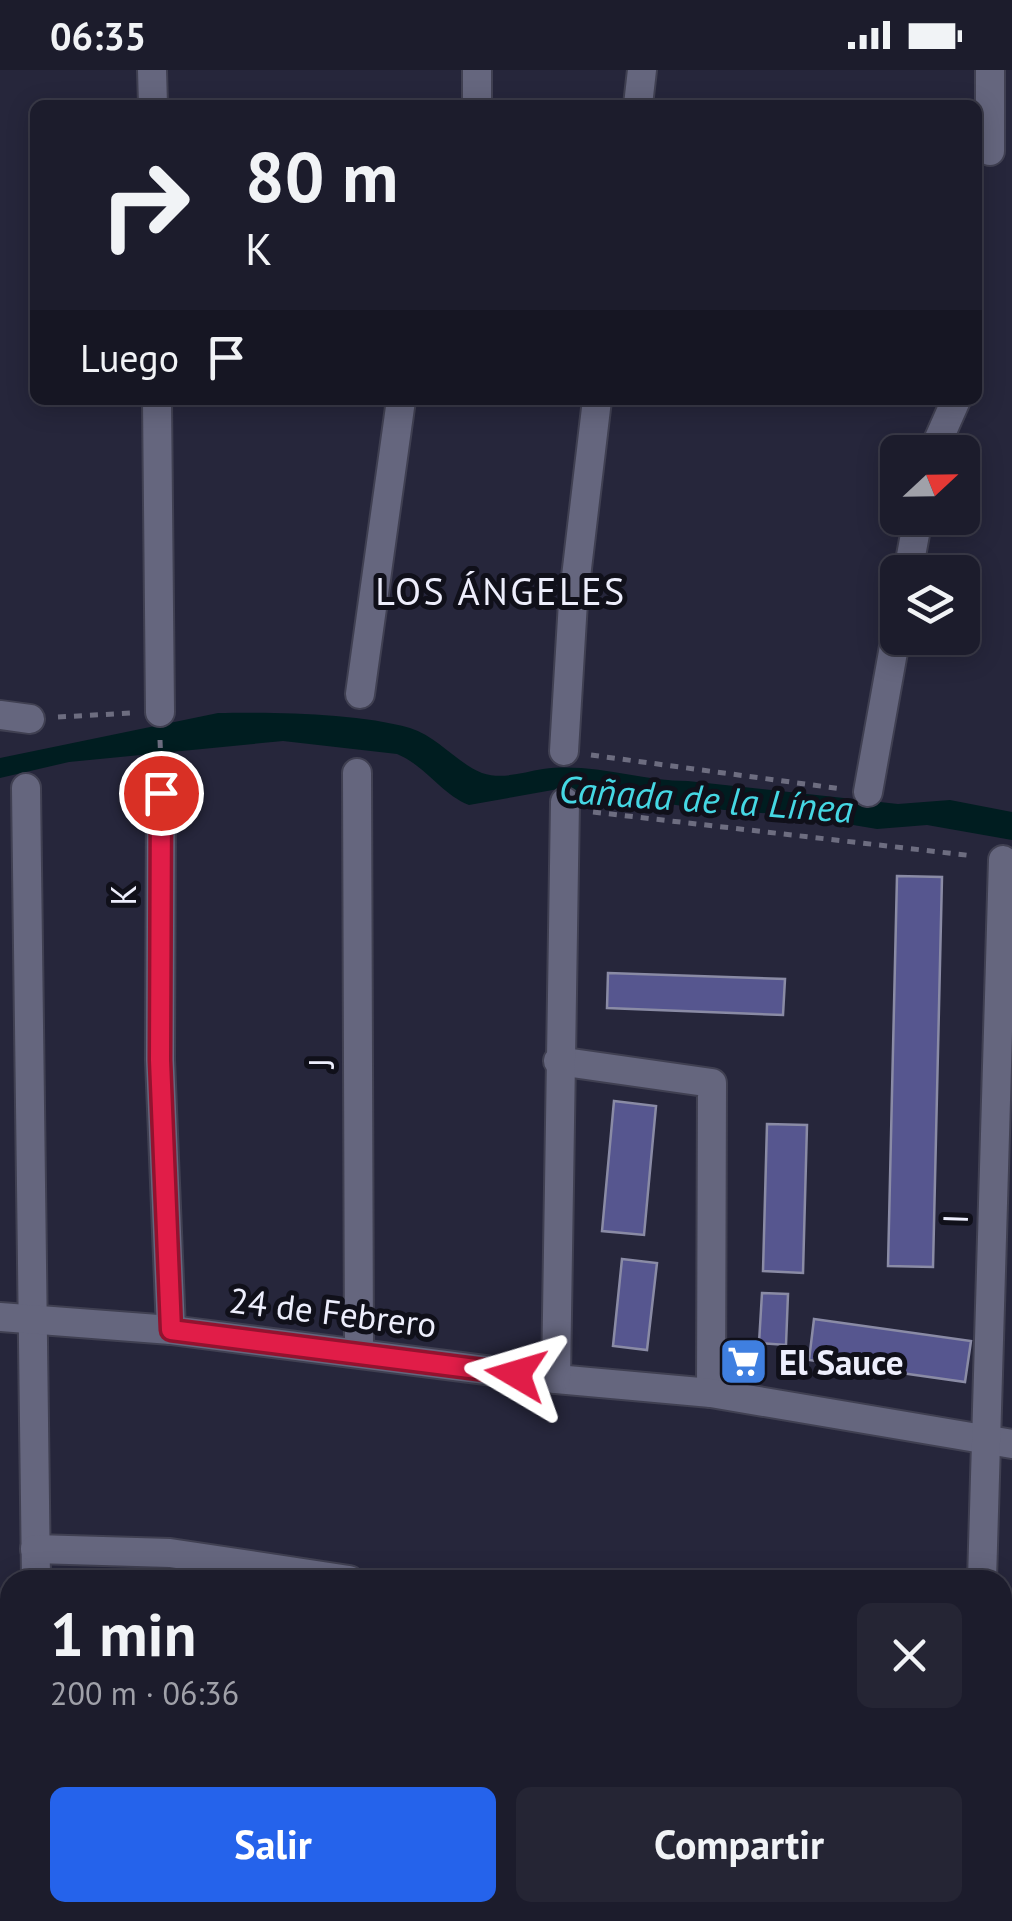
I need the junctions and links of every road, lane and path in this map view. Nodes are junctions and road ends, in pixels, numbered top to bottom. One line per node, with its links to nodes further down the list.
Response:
1 (152, 70): 5 (street)
2 (476, 70): 6 (street)
3 (642, 70): 7 (street)
4 (990, 70): 8 (street)
5 (153, 100)
6 (477, 100)
7 (639, 100)
8 (993, 154)
9 (157, 405): 16 (street)
10 (400, 405): 15 (street)
11 (596, 405): 19 (street)
12 (954, 405): 13 (street)
13 (941, 435)
14 (892, 655): 22 (street)
15 (360, 694)
16 (160, 712): 18 (path); 23 (path)
17 (0, 715): 18 (street)
18 (30, 719)
19 (564, 751): 22 (path)
20 (358, 773): 30 (street, J)
21 (26, 788): 28 (street)
22 (868, 792)
23 (161, 793): 29 (street, K)
24 (565, 806): 25 (path); 26 (street)
25 (1003, 860): 33 (street, I)
26 (558, 1062): 31 (street); 32 (street)
27 (0, 1317): 28 (street, 24 de Febrero)
28 (30, 1320): 29 (street, 24 de Febrero); 34 (street)
29 (171, 1330): 30 (street, 24 de Febrero)
30 (359, 1353): 31 (street, 24 de Febrero)
31 (556, 1379): 32 (street, 24 de Febrero)
32 (711, 1392): 33 (street, 24 de Febrero)
33 (999, 1442): 37 (street, I)
34 (35, 1549): 35 (street); 36 (street)
35 (36, 1570)
36 (283, 1570)
37 (983, 1570)

